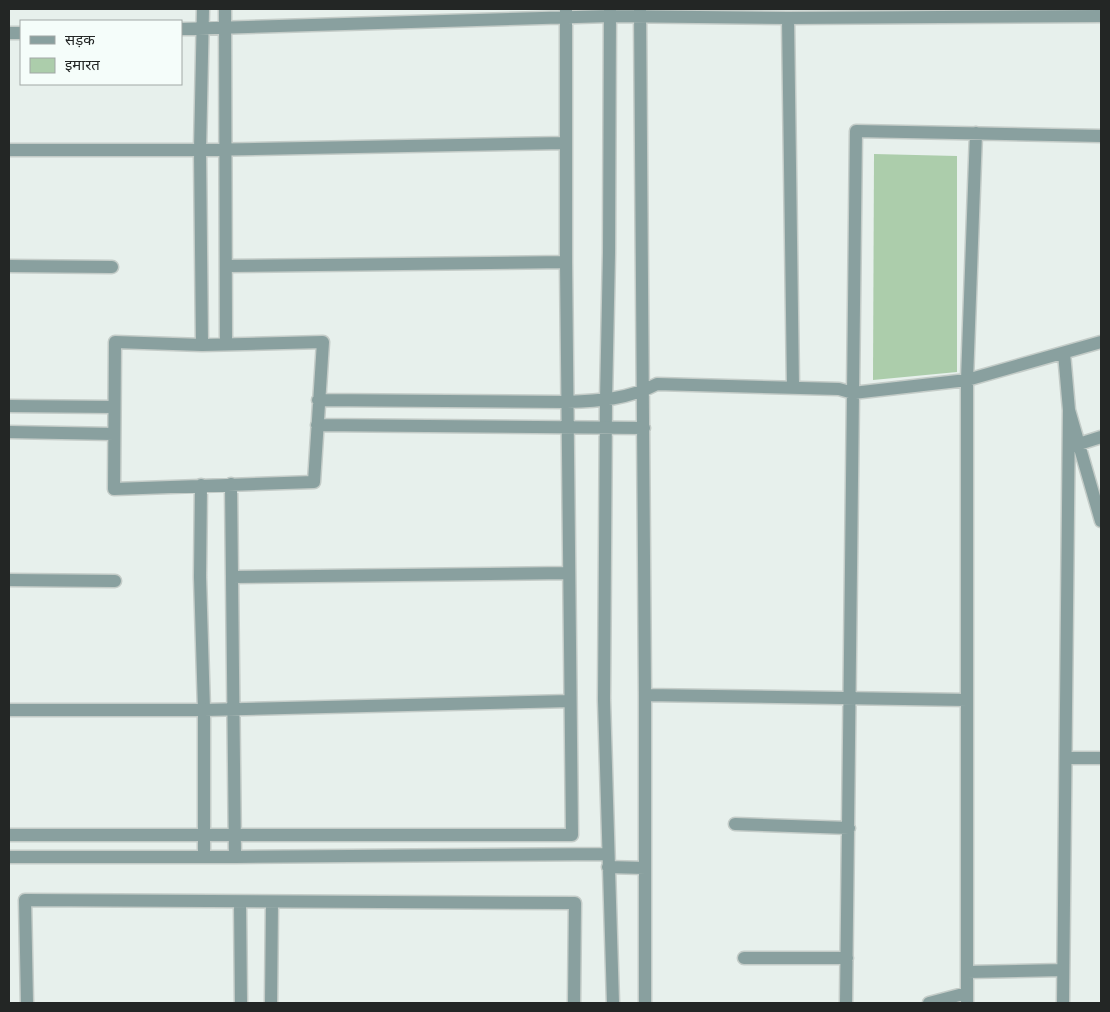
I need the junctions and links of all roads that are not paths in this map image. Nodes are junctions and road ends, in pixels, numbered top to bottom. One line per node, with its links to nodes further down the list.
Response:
1 (203, 9): 10 (street)
2 (225, 9): 9 (street)
3 (610, 12): 4 (street); 5 (street); 31 (street)
4 (566, 13): 6 (street); 14 (street)
5 (640, 13): 8 (street); 28 (street)
6 (431, 15): 9 (street)
7 (1101, 16): 8 (street)
8 (788, 18): 27 (street)
9 (226, 27): 10 (street); 17 (street)
10 (202, 28): 11 (street); 16 (street)
11 (182, 29)
12 (976, 133): 13 (street); 26 (street); 29 (street)
13 (1101, 136)
14 (566, 143): 17 (street); 18 (street)
15 (9, 150): 16 (street)
16 (200, 150): 17 (street); 24 (street)
17 (226, 150): 20 (street)
18 (566, 262): 20 (street); 32 (street)
19 (9, 266): 21 (street)
20 (226, 266): 23 (street)
21 (112, 267)
22 (1101, 342): 25 (street)
23 (226, 344): 24 (street); 30 (street)
24 (202, 345): 34 (street)
25 (1064, 354): 26 (street); 35 (street)
26 (967, 380): 29 (street); 54 (street)
27 (793, 387): 28 (street); 29 (street)
28 (643, 391): 31 (street); 39 (street)
29 (853, 393): 52 (street)
30 (318, 400): 32 (street); 36 (street)
31 (606, 401): 32 (street); 38 (street)
32 (567, 402): 37 (street)
33 (9, 406): 34 (street)
34 (114, 407): 41 (street)
35 (1069, 410): 43 (street); 58 (street)
36 (317, 425): 37 (street); 44 (street)
37 (567, 427): 38 (street); 47 (street)
38 (606, 428): 39 (street); 65 (street)
39 (644, 428): 51 (street)
40 (9, 432): 41 (street)
41 (114, 434): 45 (street)
42 (1101, 437): 43 (street)
43 (1079, 444): 46 (street)
44 (231, 484): 45 (street); 48 (street)
45 (201, 485): 57 (street)
46 (1101, 521)
47 (568, 573): 48 (street); 53 (street)
48 (232, 577): 55 (street)
49 (9, 580): 50 (street)
50 (115, 580)
51 (645, 695): 52 (street); 70 (street)
52 (850, 697): 54 (street); 61 (street)
53 (570, 700): 55 (street); 63 (street)
54 (967, 700): 76 (street)
55 (233, 709): 57 (street); 63 (street)
56 (9, 710): 57 (street)
57 (204, 710): 64 (street)
58 (1067, 758): 59 (street); 75 (street)
59 (1101, 758)
60 (735, 824): 61 (street)
61 (848, 828): 74 (street)
62 (9, 836): 64 (street)
63 (234, 836): 64 (street); 68 (street)
64 (203, 837): 67 (street)
65 (608, 854): 68 (street); 69 (street)
66 (9, 856): 67 (street)
67 (204, 857): 68 (street)
68 (235, 857)
69 (608, 867): 70 (street); 82 (street)
70 (646, 868): 83 (street)
71 (240, 902): 72 (street); 78 (street); 79 (street)
72 (272, 902): 80 (street); 81 (street)
73 (744, 958): 74 (street)
74 (847, 958): 84 (street)
75 (1063, 970): 76 (street); 86 (street)
76 (967, 972): 77 (street)
77 (967, 998): 85 (street)
78 (27, 1003)
79 (241, 1003)
80 (271, 1003)
81 (574, 1003)
82 (613, 1003)
83 (645, 1003)
84 (846, 1003)
85 (929, 1003)
86 (1063, 1003)

